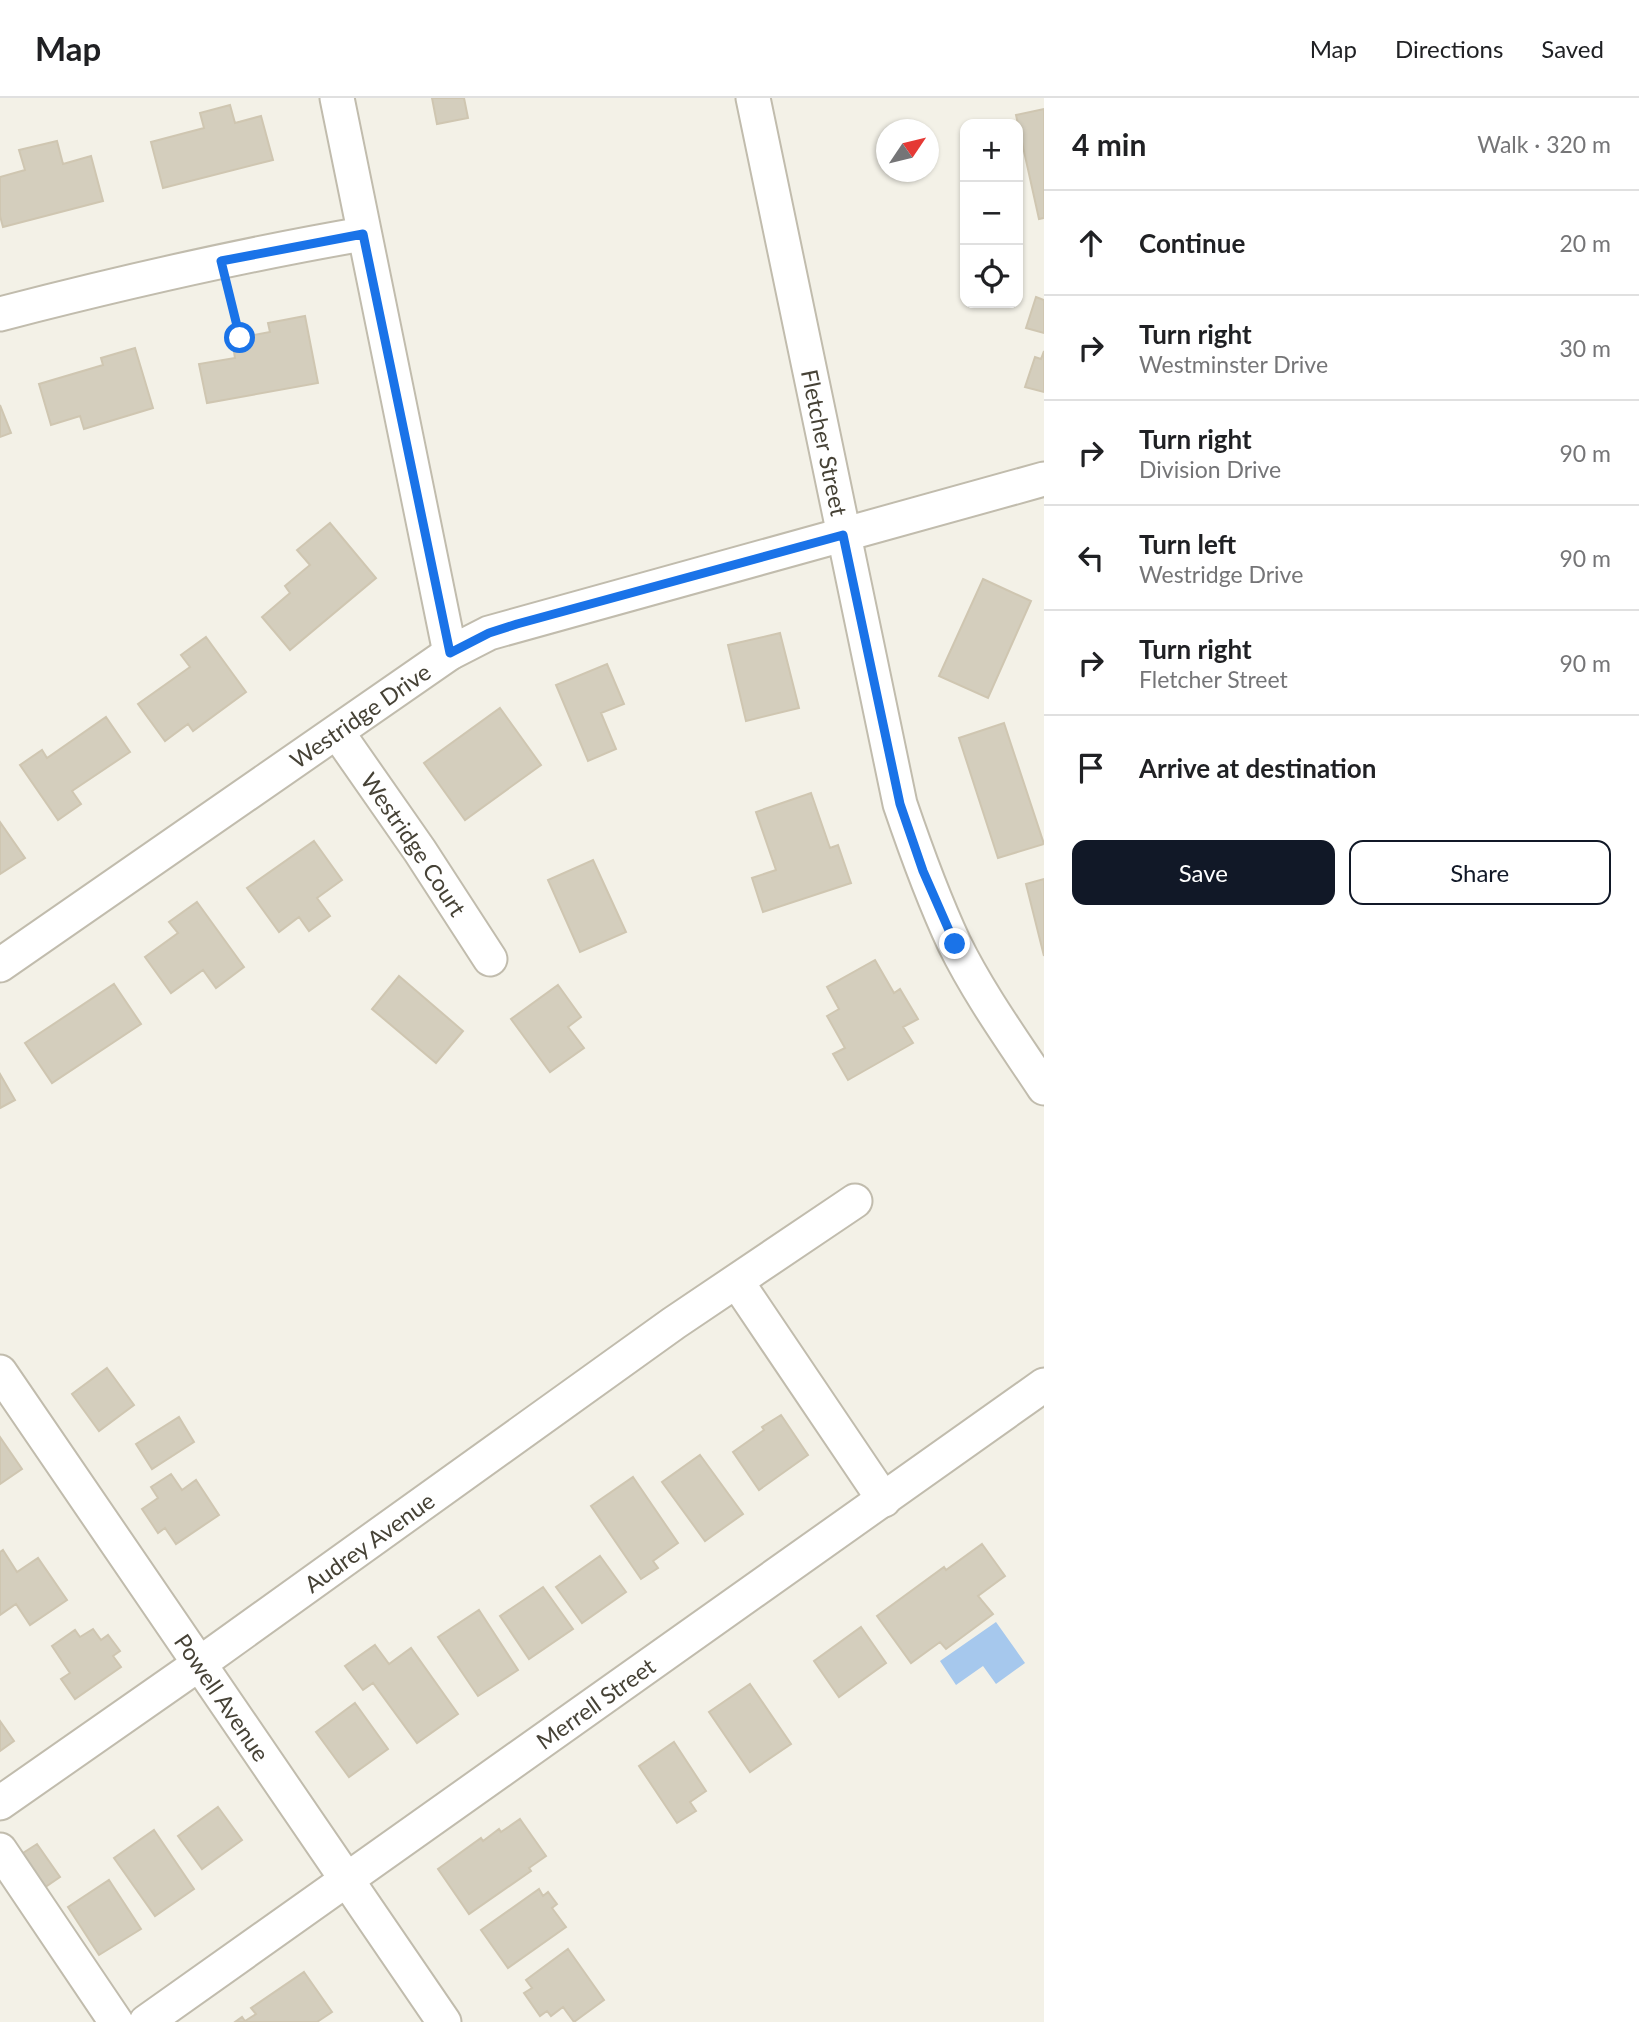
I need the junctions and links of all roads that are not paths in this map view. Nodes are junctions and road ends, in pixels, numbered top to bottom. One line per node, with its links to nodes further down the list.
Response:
1 (337, 98): 3 (street)
2 (753, 98): 6 (street, Fletcher Street)
3 (363, 234): 4 (street); 7 (street)
4 (0, 314)
5 (1044, 479): 6 (street, Westridge Drive)
6 (843, 535): 7 (street, Westridge Drive); 11 (street, Fletcher Street)
7 (450, 653): 8 (street, Westridge Drive)
8 (337, 732): 9 (street, Westridge Court); 10 (street, Westridge Drive)
9 (489, 960)
10 (0, 965)
11 (1044, 1088)
12 (855, 1201): 13 (street, Audrey Avenue)
13 (737, 1282): 16 (street); 17 (street, Audrey Avenue)
14 (0, 1372): 17 (street, Powell Avenue)
15 (1044, 1385): 16 (street, Merrell Street)
16 (884, 1500): 20 (street, Merrell Street)
17 (199, 1664): 18 (street, Audrey Avenue); 20 (street, Powell Avenue)
18 (0, 1803)
19 (0, 1850): 21 (street)
20 (347, 1880): 22 (street, Merrell Street); 23 (street, Powell Avenue)
21 (116, 2022)
22 (146, 2022)
23 (444, 2022)

